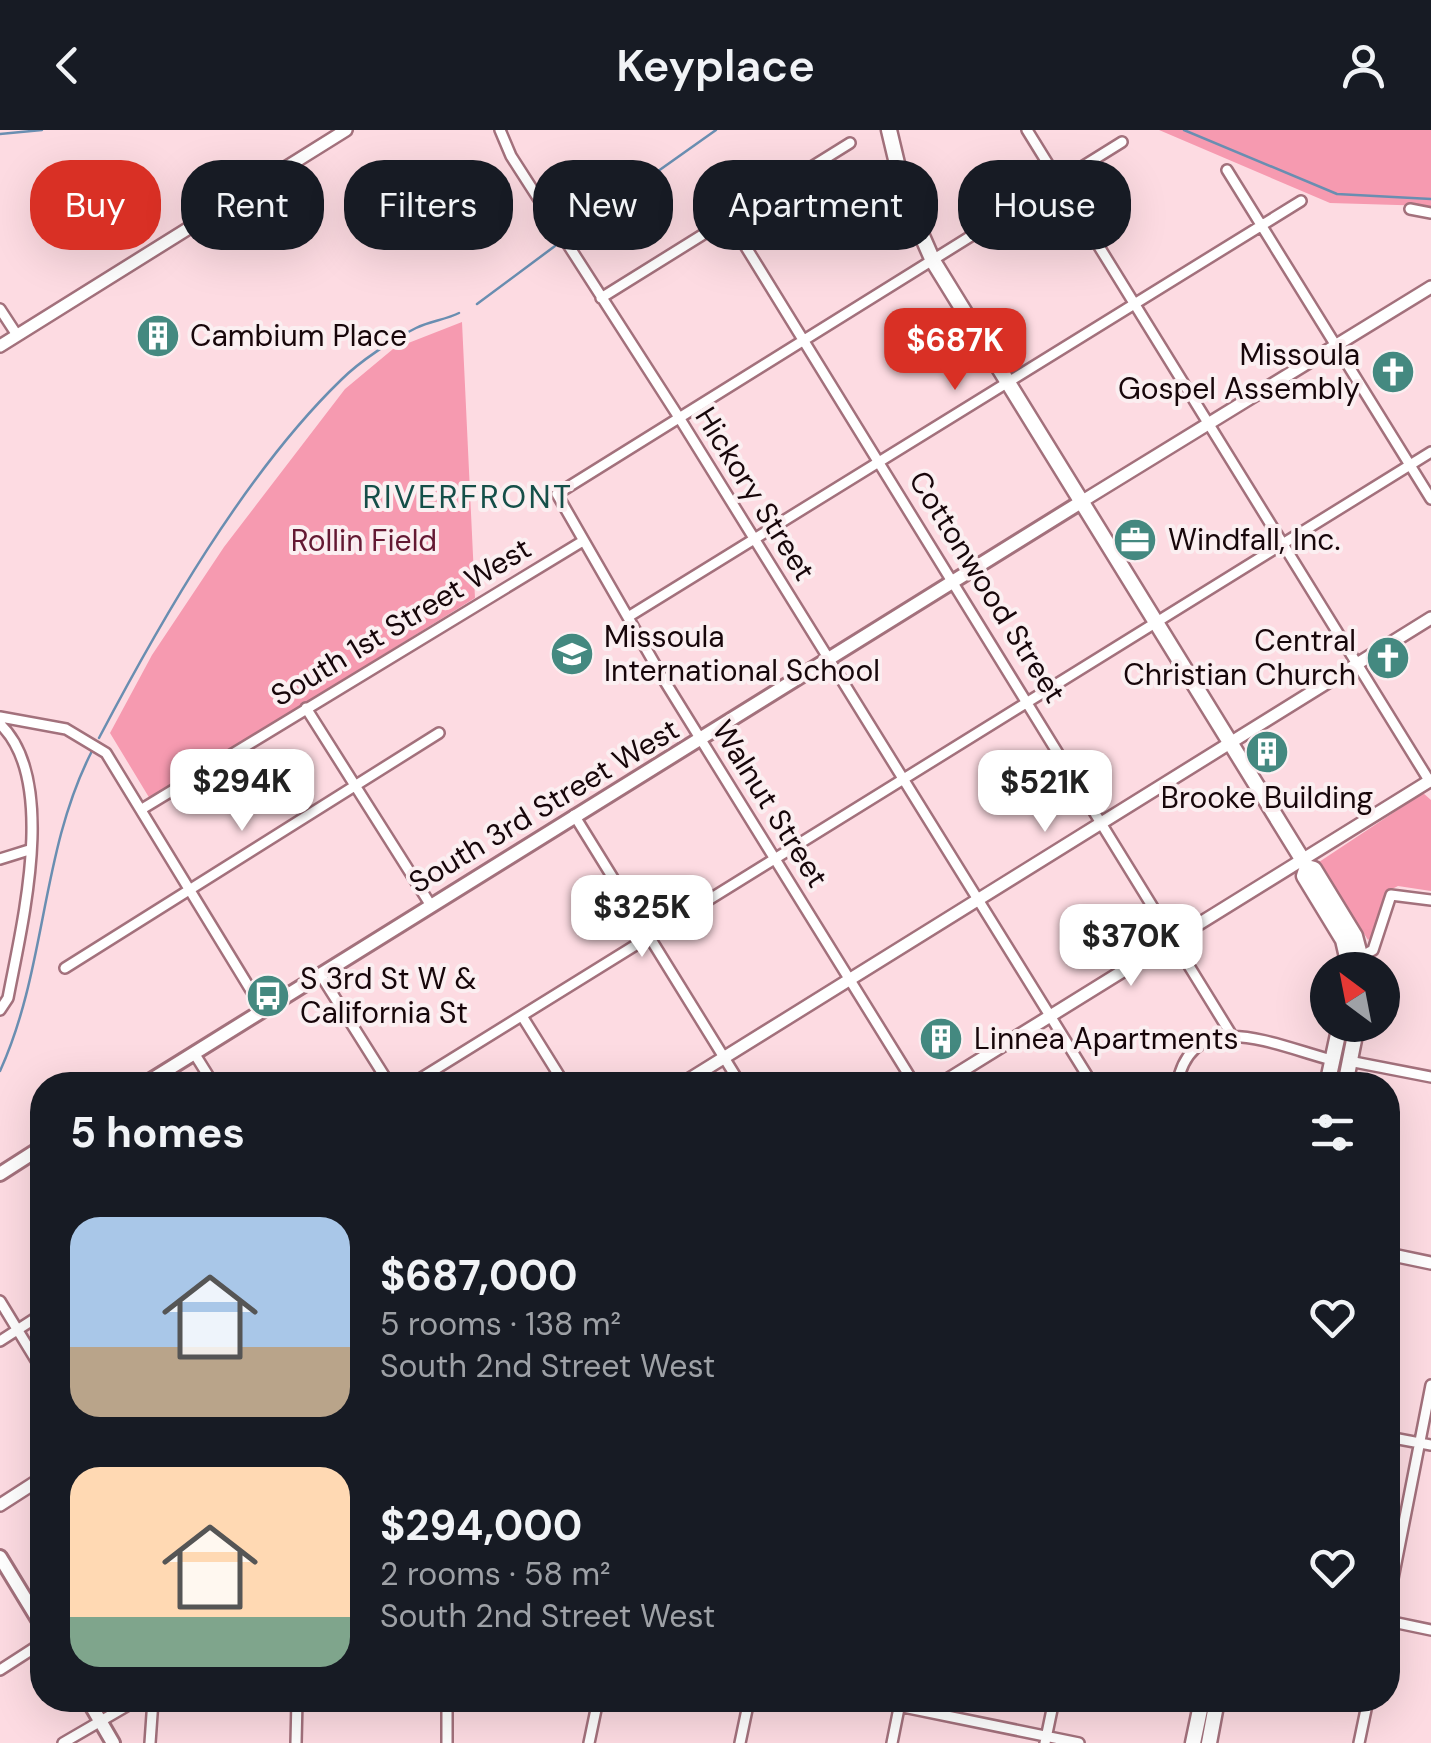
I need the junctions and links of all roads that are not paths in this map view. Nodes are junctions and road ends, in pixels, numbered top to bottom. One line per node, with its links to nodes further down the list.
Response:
1 (346, 130): 24 (street)
2 (500, 130): 21 (street, Hickory Street)
3 (889, 130): 19 (main road)
4 (1026, 130): 8 (street)
5 (1122, 142): 9 (street)
6 (850, 144): 7 (street)
7 (824, 160)
8 (1045, 160)
9 (1095, 160)
10 (1227, 170): 14 (street)
11 (1301, 201): 14 (street)
12 (1410, 209): 13 (street)
13 (1431, 213)
14 (1261, 226): 22 (street); 27 (street)
15 (693, 240): 21 (street)
16 (958, 246): 19 (street)
17 (748, 250): 25 (street, Cottonwood Street)
18 (1101, 250): 22 (street)
19 (933, 261): 25 (street); 28 (main road)
20 (1431, 287): 27 (street, South 3rd Street West)
21 (601, 298): 29 (street, Hickory Street)
22 (1134, 305): 28 (street); 30 (street)
23 (0, 308): 24 (street)
24 (17, 336): 26 (street)
25 (805, 342): 29 (street); 32 (street, Cottonwood Street)
26 (0, 346)
27 (1335, 347): 30 (street, South 3rd Street West); 33 (street)
28 (1008, 383): 32 (street); 35 (main road)
29 (680, 419): 36 (street, Hickory Street); 37 (street, Walnut Street)
30 (1209, 425): 35 (street, South 3rd Street West); 38 (street)
31 (1431, 452): 33 (street)
32 (880, 462): 36 (street); 39 (street, Cottonwood Street)
33 (1410, 464): 34 (street); 38 (street)
34 (1431, 499)
35 (1081, 502): 39 (main road, South 3rd Street West); 42 (main road)
36 (755, 540): 40 (street); 43 (street, Hickory Street)
37 (583, 541): 40 (street, Walnut Street); 46 (street, South 1st Street West)
38 (1282, 545): 42 (street); 44 (street)
39 (954, 583): 43 (main road, South 3rd Street West); 45 (street, Cottonwood Street)
40 (628, 617): 49 (street, Walnut Street)
41 (1431, 618): 44 (street)
42 (1154, 622): 45 (street); 50 (main road)
43 (828, 660): 49 (main road, South 3rd Street West); 51 (street, Hickory Street)
44 (1356, 664): 50 (street); 52 (street)
45 (1029, 701): 51 (street); 56 (street, Cottonwood Street)
46 (306, 708): 53 (street); 54 (street, South 1st Street West)
47 (0, 720): 54 (street); 57 (street)
48 (439, 734): 53 (street)
49 (701, 740): 55 (main road, South 3rd Street West); 59 (street, Walnut Street)
50 (1228, 744): 56 (street); 60 (main road)
51 (901, 780): 59 (street); 63 (street, Hickory Street)
52 (1431, 781): 60 (street)
53 (355, 786): 61 (street); 64 (street)
54 (142, 809): 61 (street)
55 (574, 816): 64 (main road, South 3rd Street West); 65 (street)
56 (1105, 822): 63 (street); 66 (street, Cottonwood Street)
57 (29, 850): 58 (street); 73 (street)
58 (0, 859)
59 (775, 860): 65 (street); 72 (street, Walnut Street)
60 (1304, 864): 66 (street); 67 (main road); 68 (main road)
61 (190, 890): 70 (street); 74 (street)
62 (1431, 900): 69 (street)
63 (977, 901): 72 (street); 75 (street, Hickory Street)
64 (430, 904): 71 (main road, South 3rd Street West)
65 (650, 935): 76 (street); 81 (street)
66 (1175, 938): 75 (street); 77 (street, Cottonwood Street)
67 (1346, 952)
68 (1357, 952)
69 (1371, 952)
70 (64, 968)
71 (320, 974): 74 (main road, South 3rd Street West); 86 (street)
72 (851, 979): 81 (street); 91 (street, Walnut Street)
73 (0, 1010)
74 (263, 1010): 80 (main road, South 3rd Street West)
75 (1050, 1015): 92 (street); 93 (street, Hickory Street)
76 (522, 1016): 87 (street); 88 (street)
77 (1231, 1034): 82 (street); 94 (street)
78 (1336, 1042): 82 (main road)
79 (1353, 1042): 83 (main road)
80 (194, 1054): 84 (main road, South 3rd Street West); 85 (street)
81 (724, 1057): 89 (street); 90 (street)
82 (1332, 1060): 95 (main road)
83 (1349, 1061): 96 (main road); 97 (street)
84 (164, 1072)
85 (206, 1072)
86 (382, 1072)
87 (431, 1072)
88 (557, 1072)
89 (700, 1072)
90 (733, 1072)
91 (907, 1072)
92 (960, 1072)
93 (1085, 1072)
94 (1180, 1072)
95 (1330, 1072)
96 (1347, 1072)
97 (1431, 1078)
98 (30, 1155): 99 (main road)
99 (0, 1174)
100 (1400, 1257): 101 (street)
101 (1431, 1263)
102 (0, 1301): 104 (street)
103 (30, 1322): 104 (street)
104 (18, 1329): 105 (street); 106 (street)
105 (0, 1340)
106 (30, 1350)
107 (1431, 1384): 109 (street)
108 (1400, 1439): 109 (street)
109 (1419, 1442): 110 (street); 113 (street)
110 (1431, 1445)
111 (30, 1485): 112 (street)
112 (0, 1504)
113 (1400, 1541)
114 (0, 1557): 115 (main road)
115 (30, 1606)
116 (1400, 1624): 117 (street)
117 (1431, 1630)
118 (30, 1651): 119 (street)
119 (0, 1670)
120 (95, 1712): 133 (main road)
121 (116, 1712): 133 (street)
122 (152, 1712): 137 (street)
123 (297, 1712): 138 (street)
124 (447, 1712): 139 (street)
125 (595, 1712): 140 (street)
126 (746, 1712): 141 (street)
127 (898, 1712): 142 (street)
128 (936, 1712): 134 (street)
129 (1052, 1712): 134 (street)
130 (1200, 1712): 144 (main road)
131 (1215, 1712): 145 (main road)
132 (1365, 1712): 146 (street)
133 (100, 1721): 135 (street); 136 (main road)
134 (1046, 1740): 143 (street)
135 (63, 1743)
136 (113, 1743)
137 (150, 1743)
138 (296, 1743)
139 (447, 1743)
140 (589, 1743)
141 (740, 1743)
142 (892, 1743)
143 (1079, 1743)
144 (1194, 1743)
145 (1208, 1743)
146 (1359, 1743)

